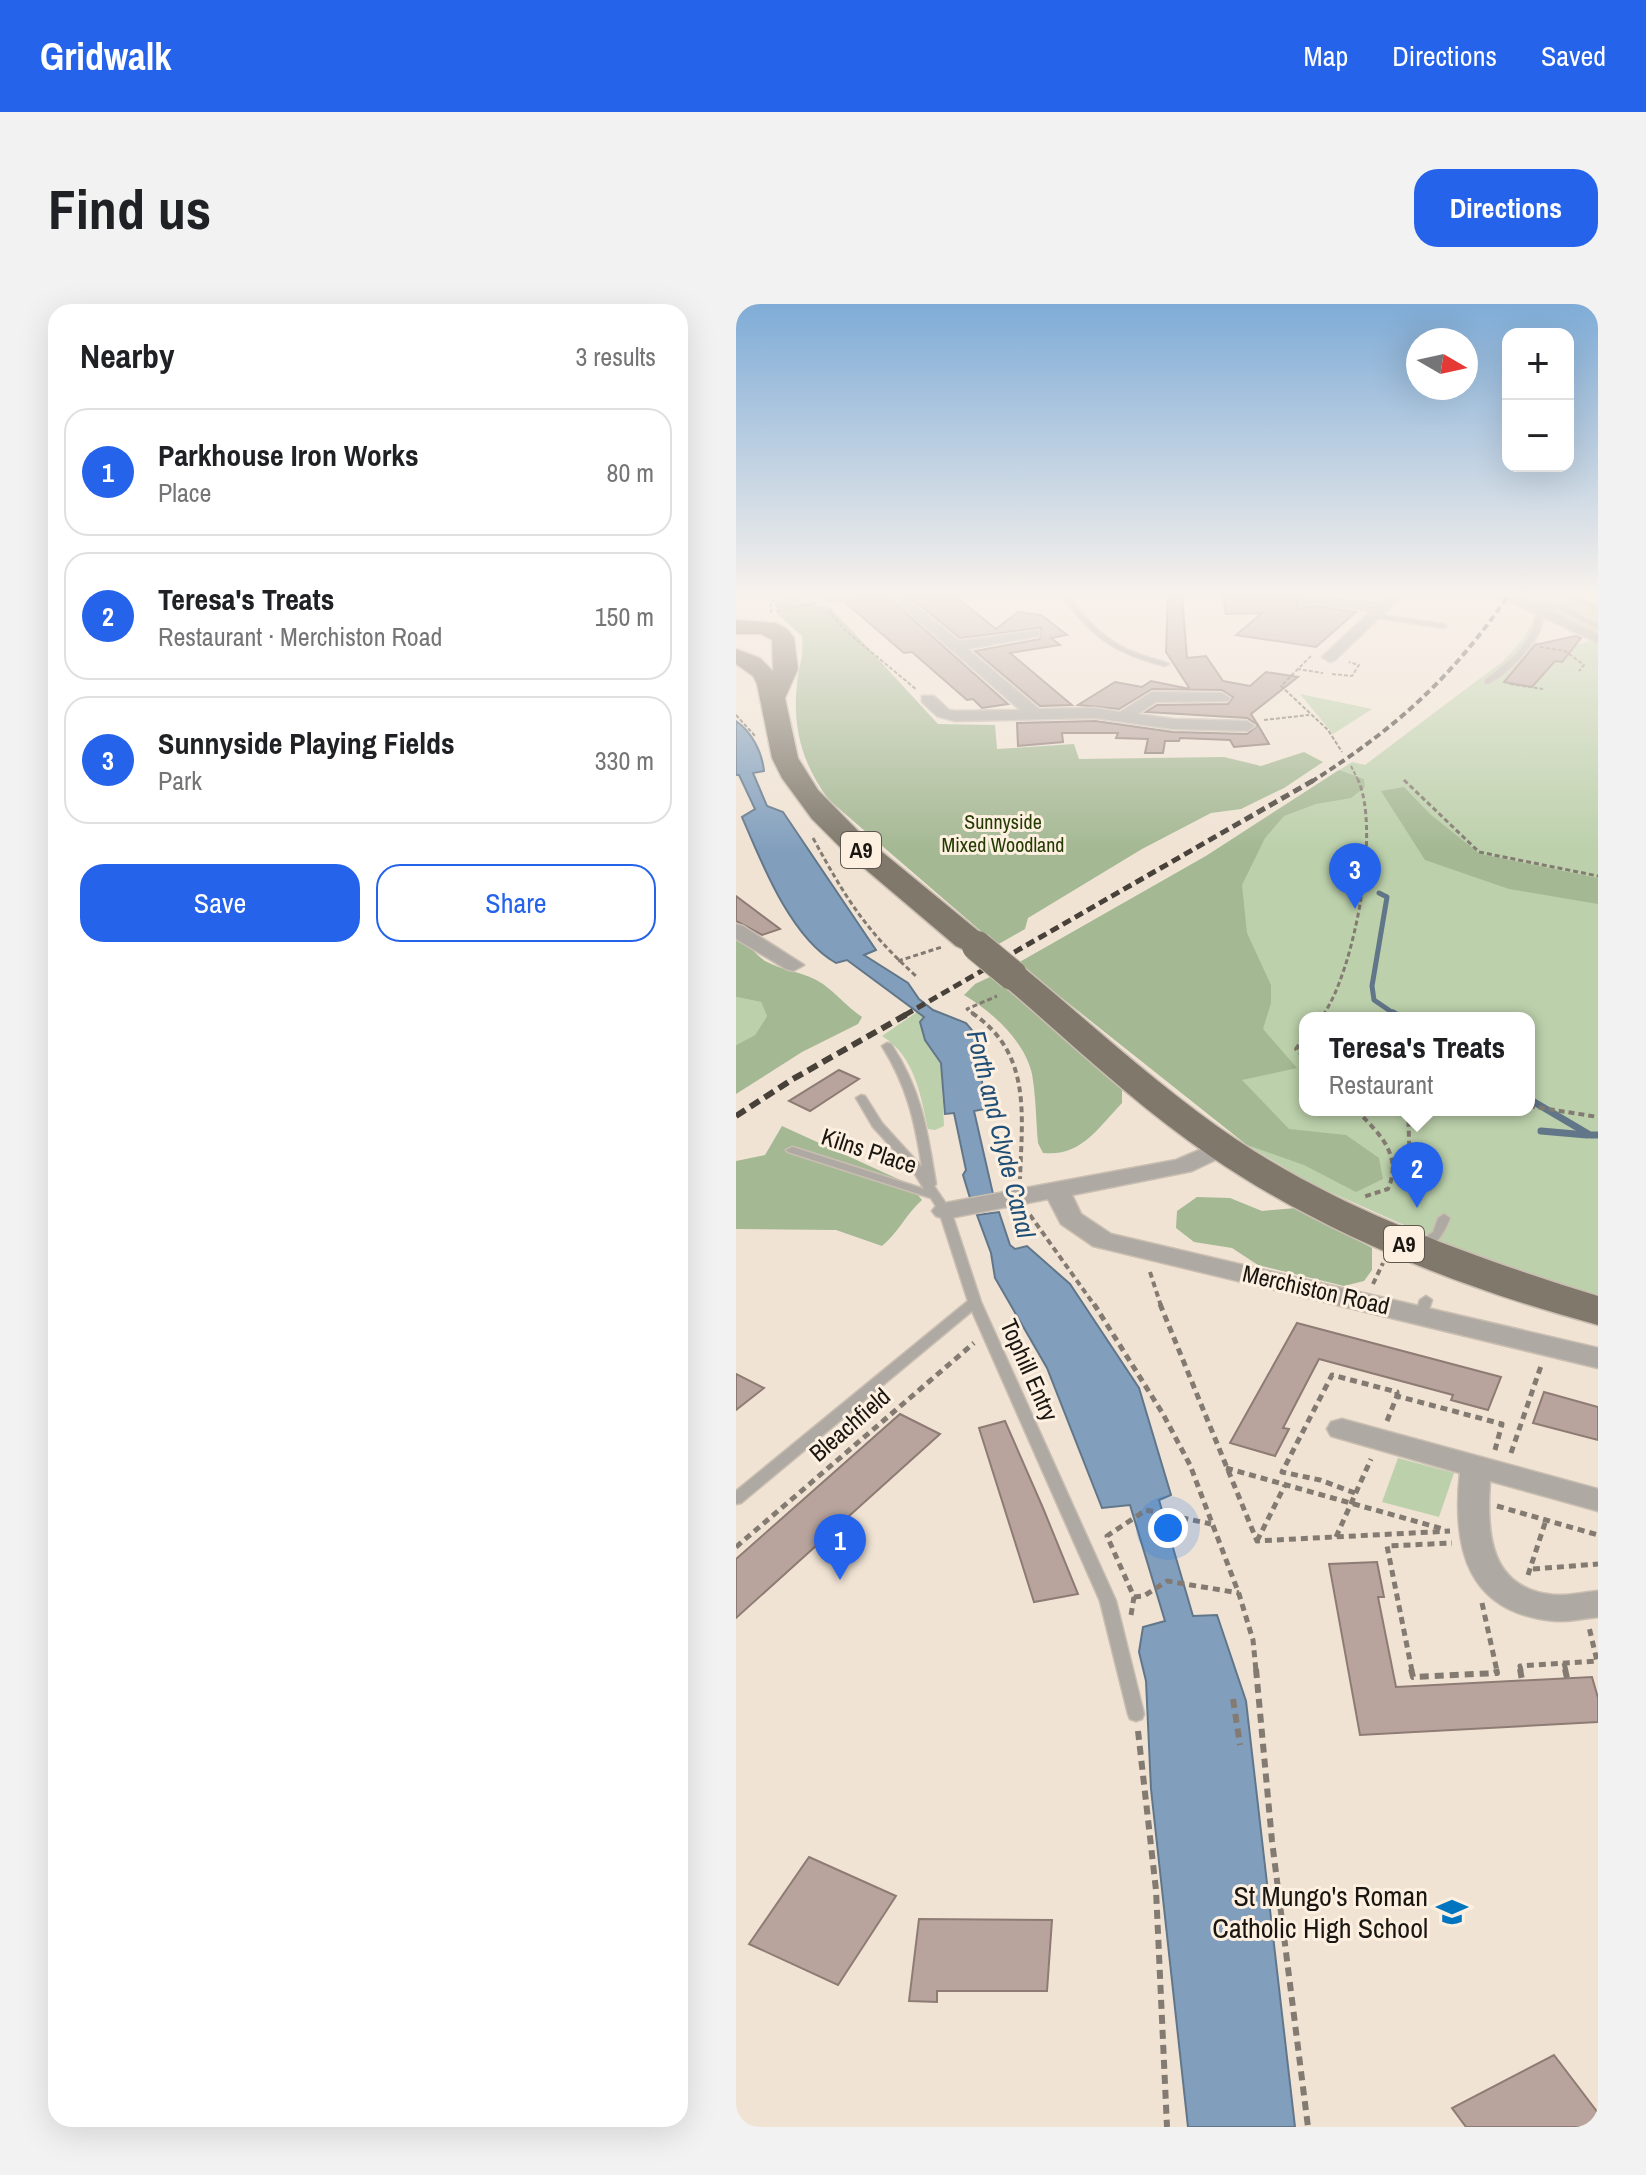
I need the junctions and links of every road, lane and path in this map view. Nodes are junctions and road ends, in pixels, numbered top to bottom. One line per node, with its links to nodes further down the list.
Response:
1 (767, 681): 8 (main road)
2 (780, 681): 8 (main road, A9)
3 (906, 681): 10 (path)
4 (997, 681): 12 (street)
5 (1286, 681): 13 (path)
6 (1489, 682): 7 (path)
7 (1543, 689)
8 (775, 695): 23 (main road, A9)
9 (1222, 698): 14 (street)
10 (928, 699): 12 (street)
11 (736, 715): 16 (path)
12 (1036, 715): 14 (street)
13 (1309, 715): 15 (path); 17 (path)
14 (1121, 718): 15 (street)
15 (1247, 726)
16 (765, 746)
17 (1342, 752)
18 (1351, 766): 28 (path)
19 (1404, 780): 21 (path)
20 (808, 830): 24 (path)
21 (1598, 876)
22 (736, 930): 25 (street)
23 (972, 942): 24 (path); 35 (main road, A9, bridge)
24 (898, 961): 26 (path)
25 (793, 965)
26 (916, 976)
27 (977, 1002): 39 (path)
28 (1324, 1012)
29 (887, 1046): 41 (lane, Tophill Entry)
30 (861, 1098): 41 (lane)
31 (1535, 1107): 34 (path)
32 (1362, 1116): 37 (path)
33 (1408, 1116): 37 (path)
34 (1598, 1117)
35 (1223, 1147): 38 (street); 43 (main road, A9)
36 (792, 1150): 41 (lane, Kilns Place)
37 (1395, 1178): 40 (path)
38 (1057, 1190): 39 (street); 44 (street, Merchiston Road)
39 (1014, 1199): 41 (street); 57 (path)
40 (1350, 1200)
41 (949, 1204): 45 (lane, Tophill Entry)
42 (1444, 1218): 43 (lane)
43 (1416, 1249): 46 (main road, A9)
44 (1144, 1250): 48 (street, Merchiston Road); 51 (path)
45 (975, 1302): 47 (lane, Tophill Entry); 53 (lane)
46 (1598, 1311)
47 (988, 1330): 61 (path, Bleachfield); 72 (lane, Tophill Entry)
48 (1549, 1346): 49 (street, Merchiston Road); 55 (path)
49 (1598, 1358)
50 (1342, 1429): 55 (street)
51 (1226, 1468): 52 (path); 60 (path)
52 (1285, 1485): 55 (path); 60 (path)
53 (736, 1499)
54 (1598, 1500): 55 (street)
55 (1475, 1507): 56 (path); 60 (path); 64 (street); 64 (path)
56 (1546, 1520): 59 (path); 63 (path)
57 (1211, 1524): 58 (path); 65 (path)
58 (1120, 1529)
59 (1598, 1535)
60 (1257, 1541)
61 (736, 1547)
62 (1598, 1564): 63 (path)
63 (1532, 1569): 64 (path)
64 (1508, 1593): 67 (street)
65 (1239, 1594): 66 (path); 75 (path)
66 (1134, 1597)
67 (1591, 1605): 68 (path)
68 (1564, 1663): 69 (path); 70 (path)
69 (1567, 1678)
70 (1522, 1680)
71 (1233, 1699): 73 (path)
72 (1136, 1714): 74 (path)
73 (1240, 1745)
74 (1167, 2127)
75 (1308, 2127)

